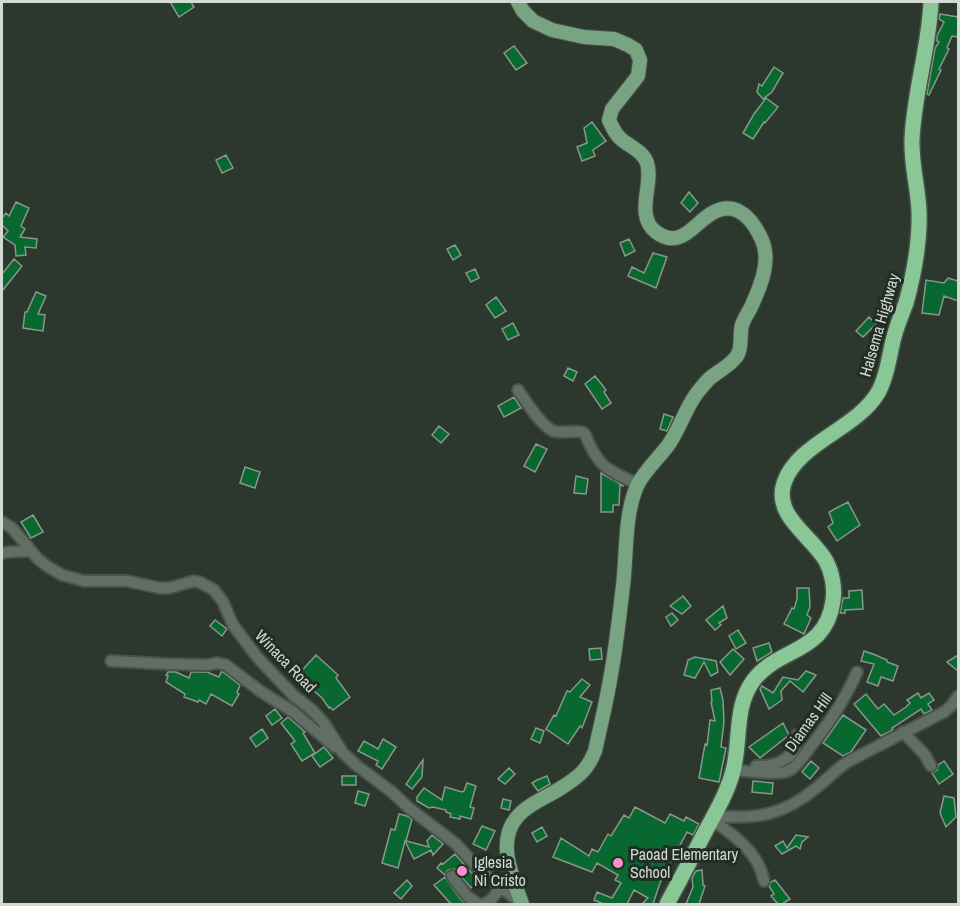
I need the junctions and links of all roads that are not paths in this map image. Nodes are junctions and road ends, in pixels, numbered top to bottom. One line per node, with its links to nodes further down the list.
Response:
1 (518, 2): 4 (main road)
2 (931, 2): 14 (highway, Halsema Highway)
3 (518, 390): 4 (street)
4 (638, 484): 22 (main road)
5 (2, 522): 6 (street, Winaca Road)
6 (31, 551): 7 (street); 13 (street, Winaca Road)
7 (2, 553)
8 (111, 661): 13 (street)
9 (858, 672): 14 (street, Diamas Hill)
10 (958, 696): 11 (street)
11 (903, 732): 15 (street); 16 (street)
12 (797, 735): 14 (street)
13 (343, 753): 19 (street, Winaca Road)
14 (734, 766): 16 (highway, Halsema Highway)
15 (931, 766)
16 (713, 818): 18 (street); 23 (highway, Halsema Highway)
17 (452, 876): 20 (street)
18 (764, 880)
19 (501, 887): 21 (street); 22 (street, Winaca Road)
20 (478, 904)
21 (484, 904)
22 (522, 904)
23 (667, 904)

